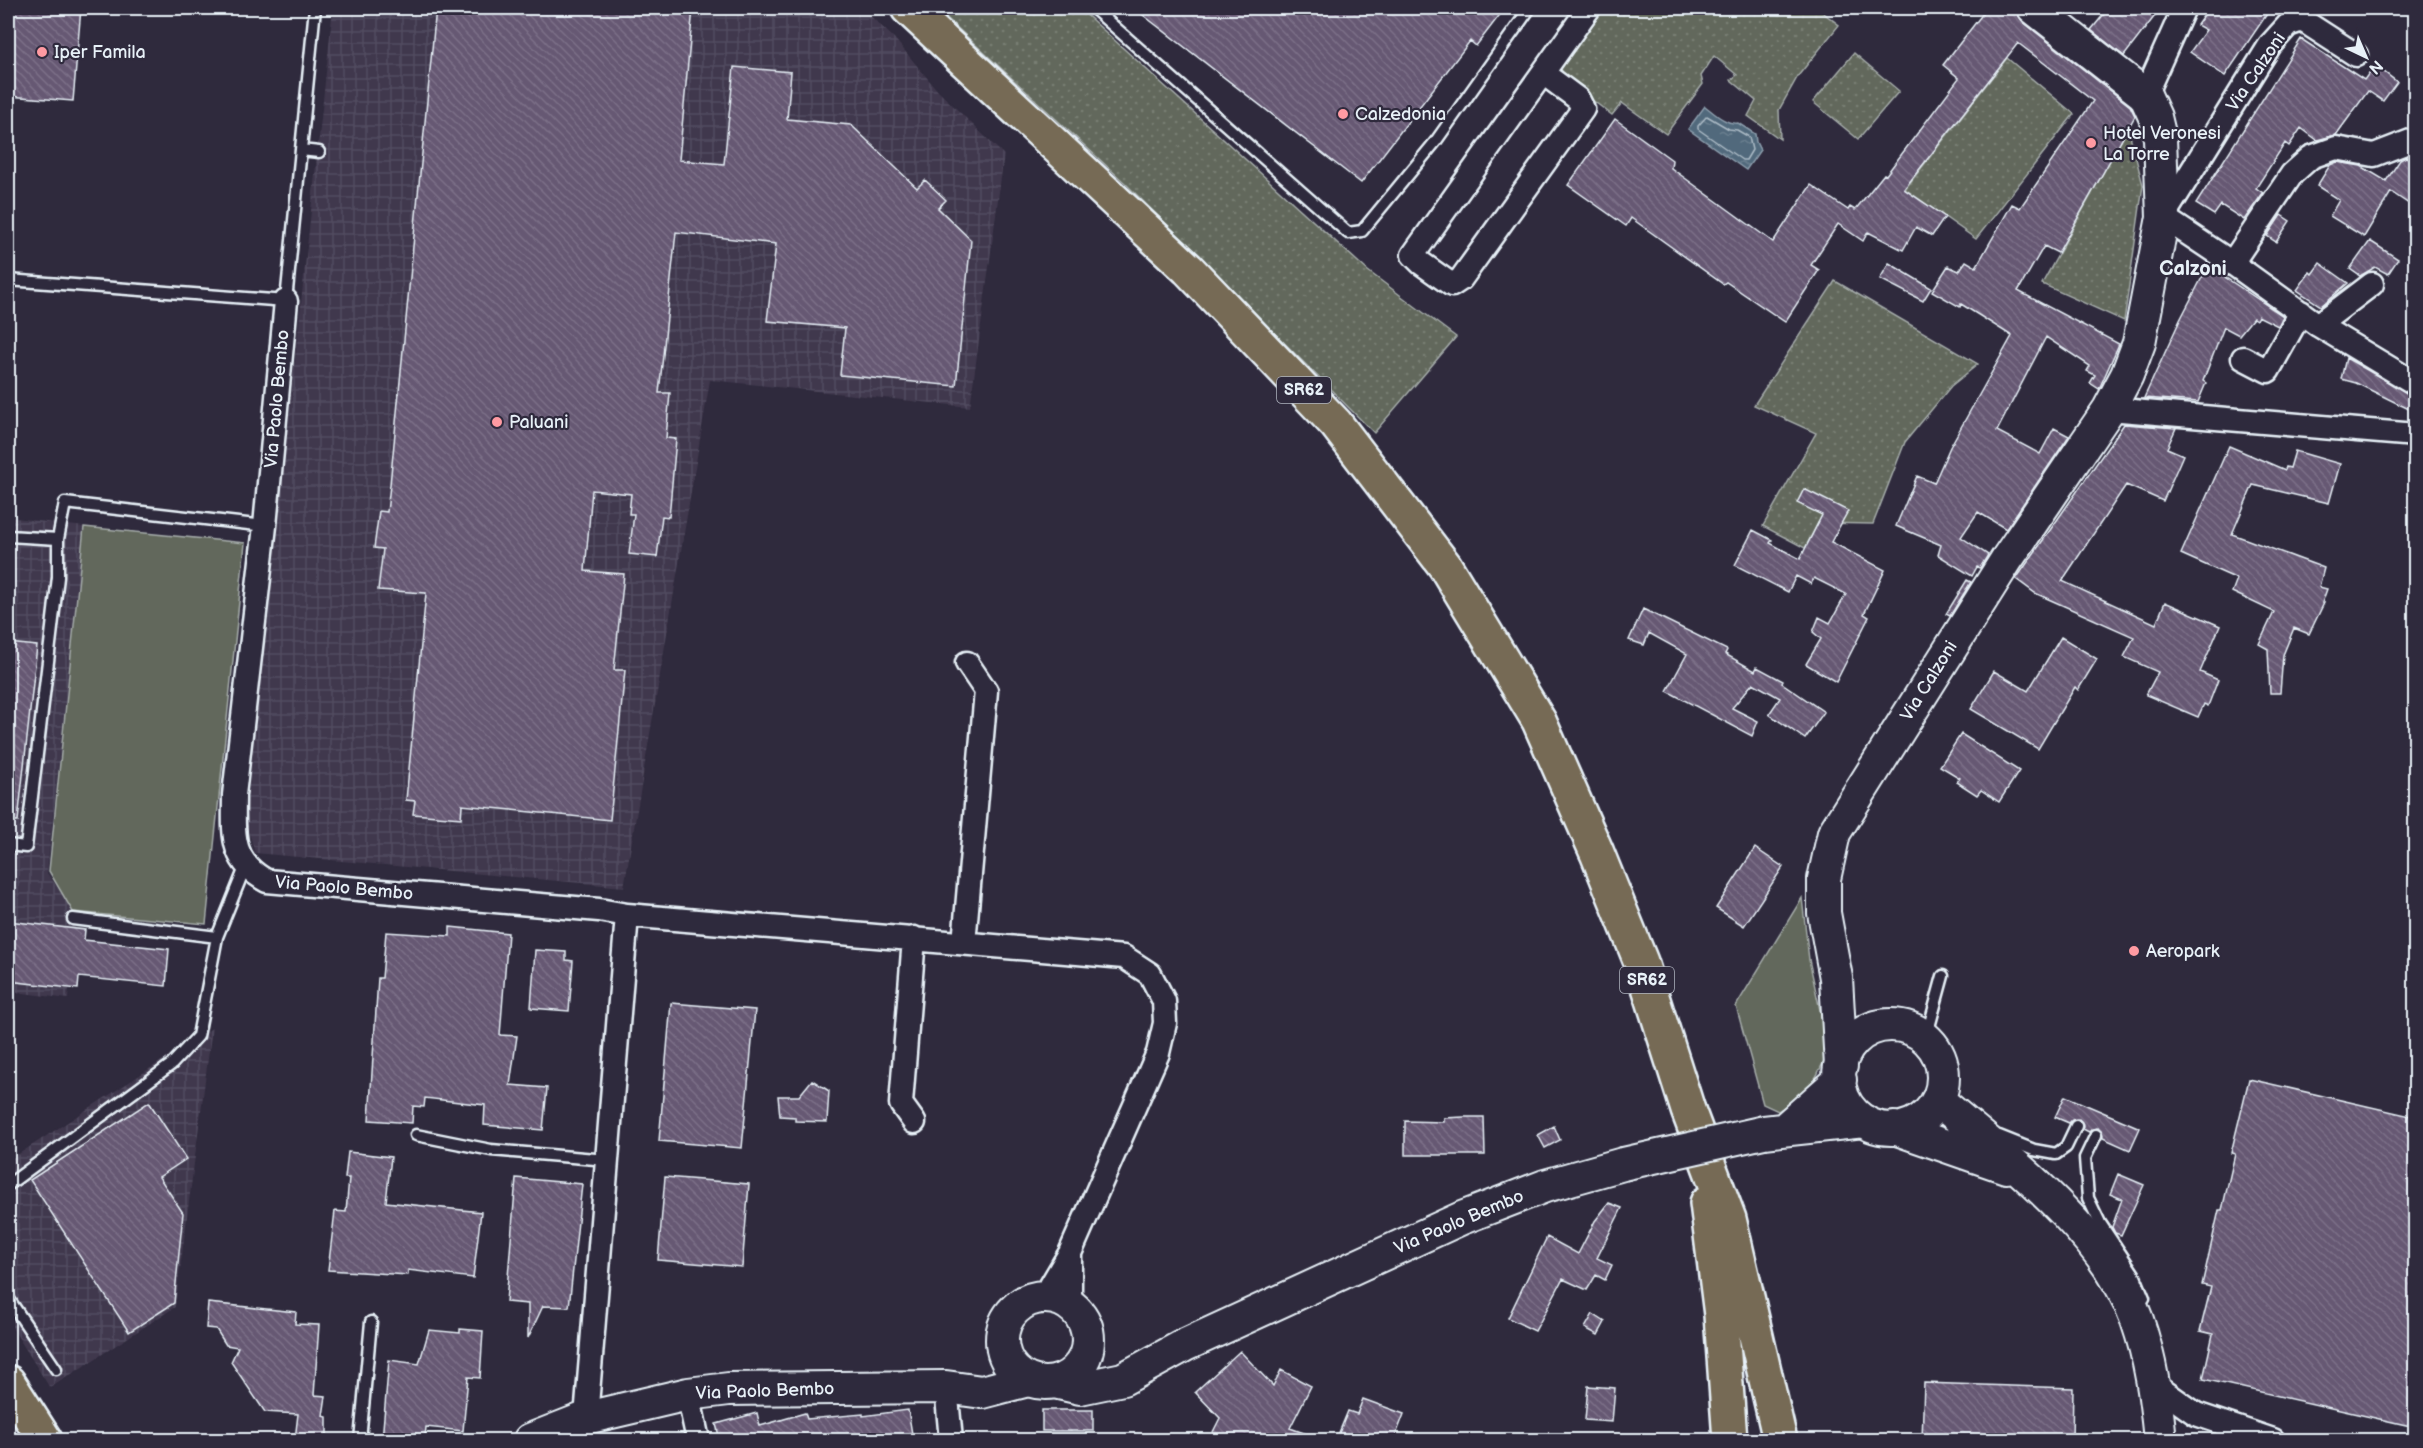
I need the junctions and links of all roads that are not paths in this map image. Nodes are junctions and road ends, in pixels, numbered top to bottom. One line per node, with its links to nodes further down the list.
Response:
1 (315, 8): 12 (lane)
2 (908, 8): 41 (highway, SR62)
3 (1094, 8): 4 (lane)
4 (1530, 8)
5 (1589, 8): 9 (street)
6 (2034, 8): 10 (street)
7 (2184, 8): 10 (street)
8 (2356, 55): 14 (street, Via Calzoni)
9 (1543, 73): 9 (street)
10 (2150, 106): 14 (street, Via Calzoni)
11 (2415, 141): 15 (street)
12 (301, 150): 13 (lane); 18 (lane)
13 (319, 152)
14 (2163, 217): 15 (street); 22 (street, Via Calzoni)
15 (2232, 262): 19 (street)
16 (8, 280): 18 (lane)
17 (2372, 284): 19 (street)
18 (286, 301): 24 (street, Via Paolo Bembo)
19 (2310, 318): 20 (street); 21 (street)
20 (2243, 358)
21 (2415, 384)
22 (2109, 409): 23 (street); 36 (street, Via Calzoni)
23 (2415, 435)
24 (265, 526): 26 (lane); 29 (street, Via Paolo Bembo)
25 (8, 536): 26 (lane)
26 (58, 539): 28 (lane)
27 (967, 663): 34 (street)
28 (8, 845)
29 (246, 865): 30 (street, Via Paolo Bembo); 32 (lane)
30 (627, 915): 33 (street, Via Paolo Bembo); 49 (street)
31 (73, 919): 32 (lane)
32 (217, 937): 51 (lane)
33 (914, 938): 34 (street, Via Paolo Bembo); 43 (street)
34 (964, 943): 53 (street, Via Paolo Bembo)
35 (1943, 976): 38 (lane)
36 (1836, 978): 37 (street, Via Calzoni); 39 (street, Via Calzoni)
37 (1876, 1027): 38 (street); 39 (street, Via Paolo Bembo)
38 (1926, 1038): 40 (street)
39 (1840, 1073): 42 (street); 46 (street, Via Paolo Bembo)
40 (1938, 1100): 44 (lane); 45 (street); 50 (street, Via Paolo Bembo)
41 (1688, 1110): 73 (highway, SR62); 74 (highway)
42 (1864, 1121): 45 (street, Via Paolo Bembo); 46 (street, Via Paolo Bembo)
43 (914, 1122)
44 (2076, 1126)
45 (1894, 1128): 50 (street, Via Paolo Bembo)
46 (1775, 1130): 59 (street, Via Paolo Bembo, bridge)
47 (416, 1135): 49 (lane)
48 (2096, 1135): 54 (lane)
49 (607, 1160): 66 (street)
50 (2024, 1173): 57 (street, Via Paolo Bembo)
51 (8, 1185)
52 (8, 1298): 60 (lane)
53 (1057, 1301): 56 (street); 58 (street)
54 (2147, 1306)
55 (371, 1322): 69 (lane)
56 (1088, 1343): 59 (street, Via Paolo Bembo); 61 (street, Via Paolo Bembo)
57 (2151, 1356): 65 (street); 67 (street, Via Paolo Bembo)
58 (1005, 1357): 61 (street); 63 (street, Via Paolo Bembo)
59 (1149, 1364): 61 (street, Via Paolo Bembo)
60 (56, 1369)
61 (1041, 1381): 63 (street, Via Paolo Bembo)
62 (8, 1382): 68 (highway)
63 (946, 1387): 64 (street, Via Paolo Bembo); 72 (street)
64 (688, 1394): 66 (street, Via Paolo Bembo); 71 (street)
65 (2196, 1413): 67 (street, Via Paolo Bembo); 75 (street)
66 (586, 1418): 70 (street, Via Paolo Bembo)
67 (2160, 1436)
68 (45, 1440)
69 (360, 1440)
70 (530, 1440)
71 (698, 1440)
72 (951, 1440)
73 (1730, 1440)
74 (1780, 1440)
75 (2273, 1440)

